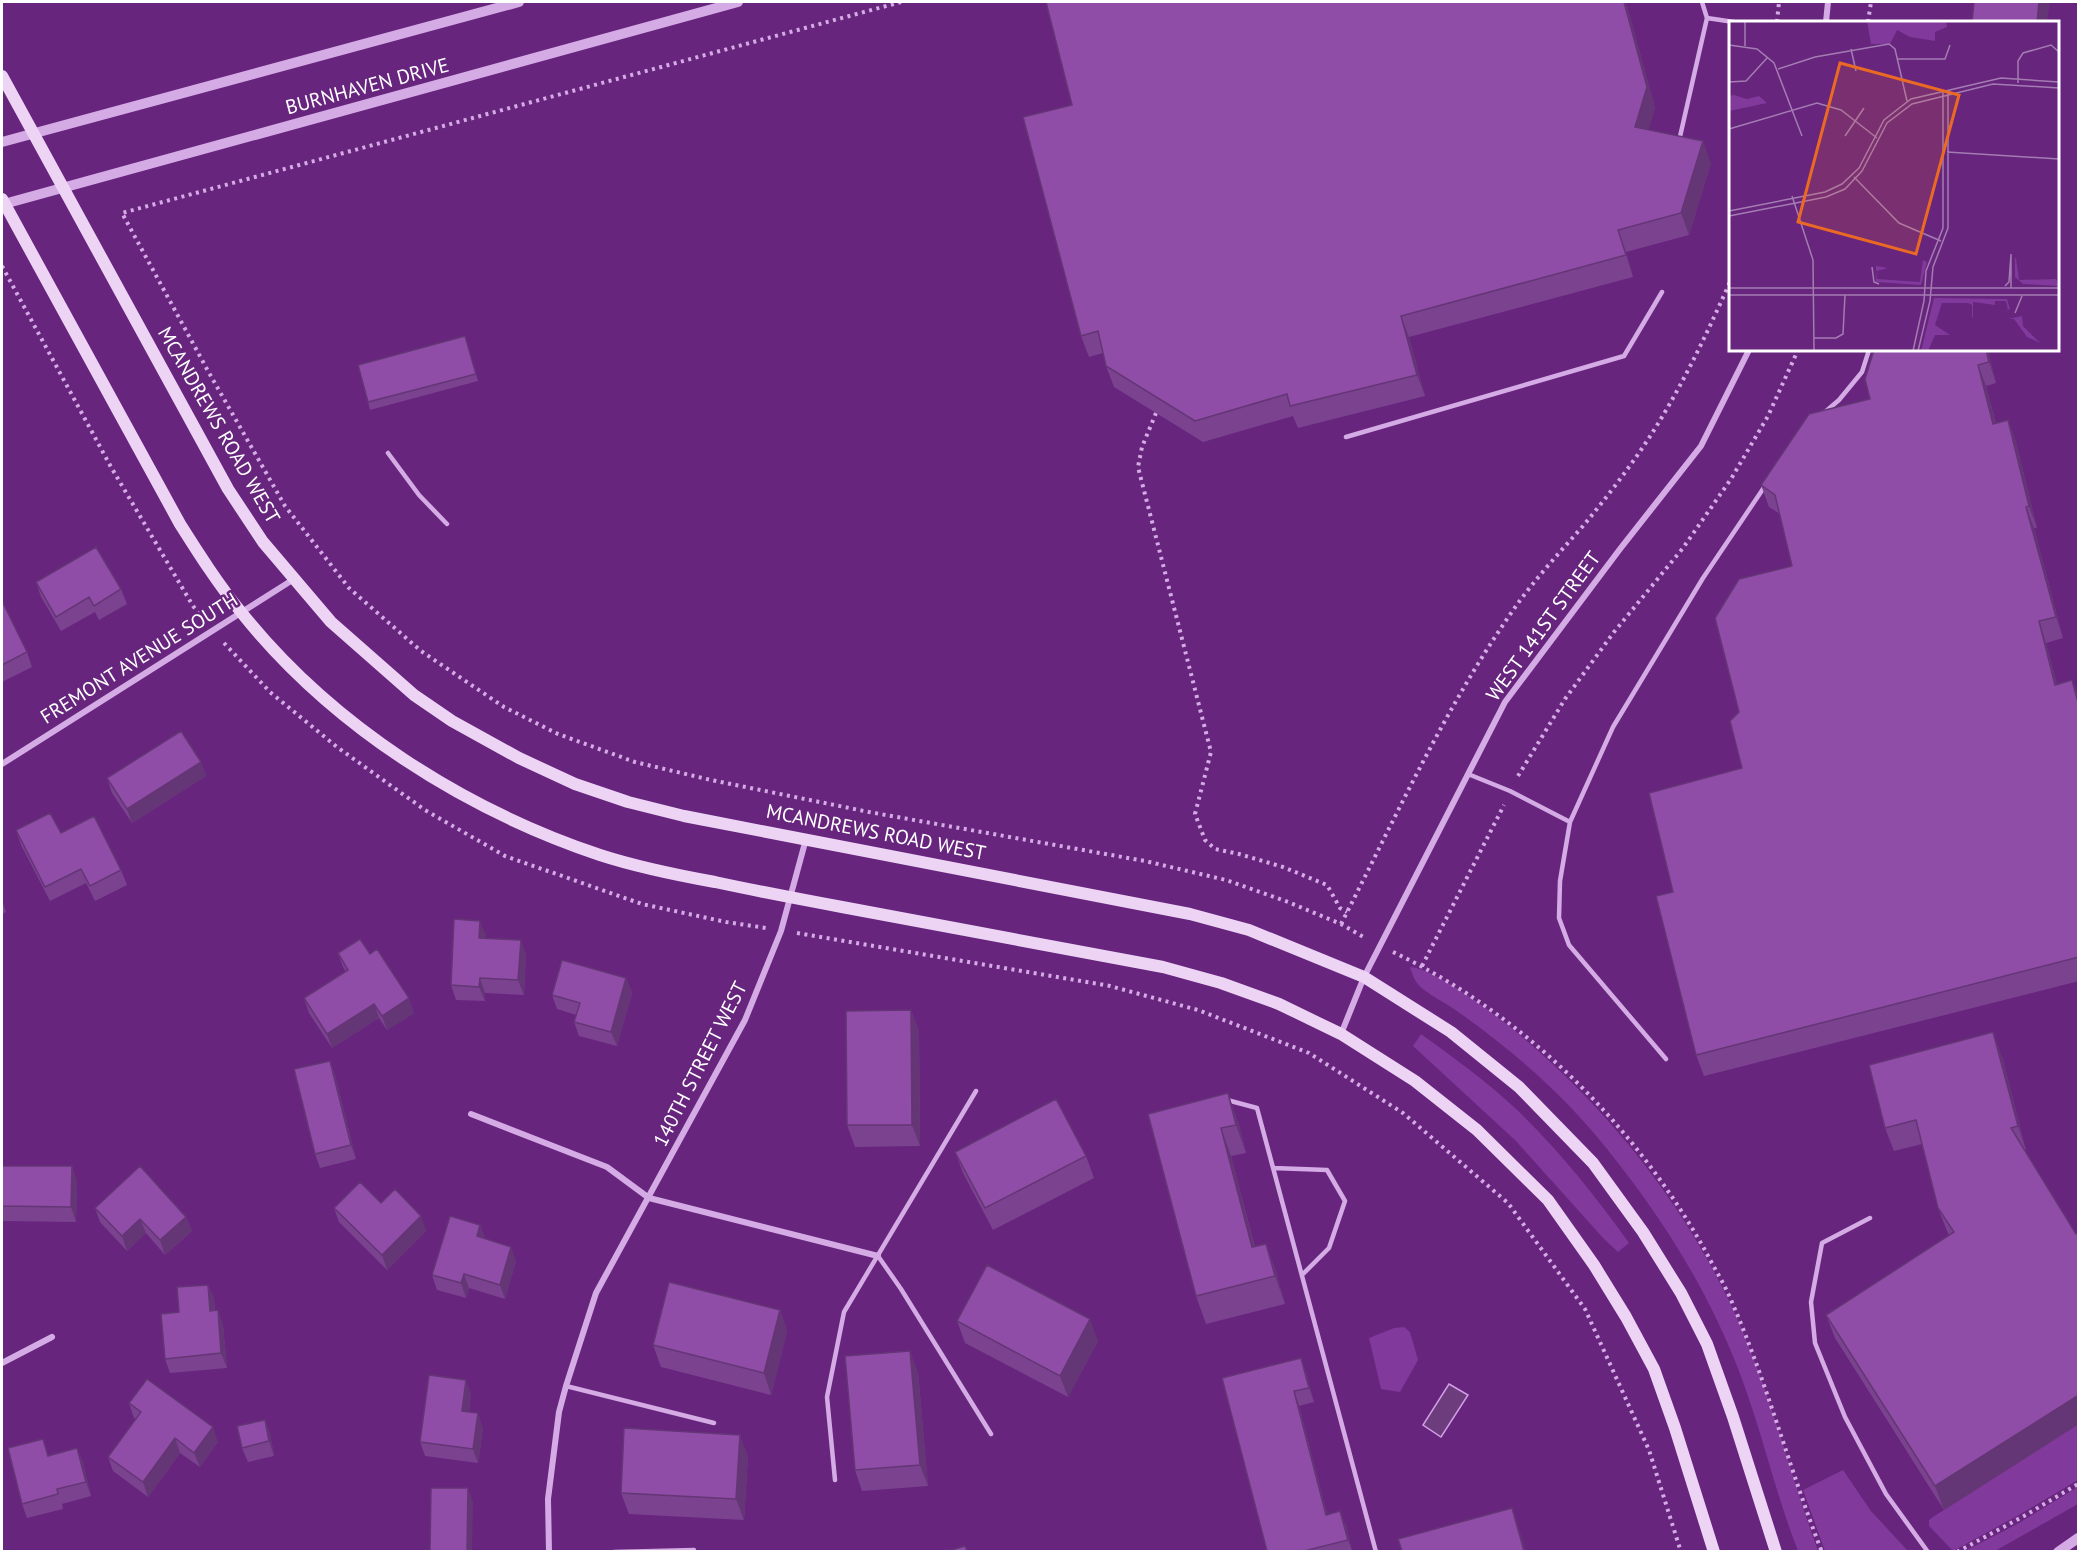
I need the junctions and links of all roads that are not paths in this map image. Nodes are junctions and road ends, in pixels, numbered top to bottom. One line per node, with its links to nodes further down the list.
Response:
1 (519, 2): 9 (street)
2 (738, 2): 12 (street, BURNHAVEN DRIVE)
3 (1702, 2): 5 (lane)
4 (1828, 2): 7 (street)
5 (1707, 18): 6 (lane); 10 (lane)
6 (1729, 21)
7 (1826, 21)
8 (2, 76): 9 (main road, MCANDREWS ROAD WEST)
9 (32, 132): 11 (street); 12 (main road, MCANDREWS ROAD WEST)
10 (1679, 141)
11 (2, 142)
12 (63, 188): 13 (street, BURNHAVEN DRIVE); 22 (main road, MCANDREWS ROAD WEST)
13 (3, 201): 23 (main road)
14 (1662, 292): 18 (lane)
15 (1748, 351): 25 (street, WEST 141ST STREET)
16 (1869, 351): 17 (lane)
17 (1823, 414)
18 (1346, 437)
19 (388, 453): 21 (lane)
20 (1768, 482): 26 (lane)
21 (447, 524)
22 (294, 579): 23 (street, FREMONT AVENUE SOUTH); 27 (main road, MCANDREWS ROAD WEST)
23 (241, 612): 24 (street, FREMONT AVENUE SOUTH); 28 (main road)
24 (2, 764)
25 (1468, 774): 26 (lane); 29 (street, WEST 141ST STREET)
26 (1570, 822): 31 (lane)
27 (807, 839): 28 (street, 140TH STREET WEST); 29 (main road, MCANDREWS ROAD WEST)
28 (791, 898): 30 (main road); 36 (street, 140TH STREET WEST)
29 (1364, 977): 30 (street, WEST 141ST STREET); 52 (main road, MCANDREWS ROAD WEST)
30 (1341, 1034): 51 (main road)
31 (1666, 1059)
32 (976, 1091): 38 (lane)
33 (1222, 1099): 35 (lane)
34 (471, 1114): 36 (street)
35 (1273, 1168): 39 (lane); 39 (lane)
36 (649, 1198): 38 (street); 42 (street, 140TH STREET WEST)
37 (1870, 1218): 53 (lane)
38 (878, 1256): 44 (lane); 45 (lane)
39 (1302, 1275): 50 (lane)
40 (52, 1337): 41 (street)
41 (2, 1363)
42 (566, 1386): 43 (lane); 48 (street, 140TH STREET WEST)
43 (714, 1423)
44 (991, 1434)
45 (835, 1480)
46 (2079, 1538): 54 (street)
47 (694, 1550): 49 (lane)
48 (549, 1551)
49 (615, 1551)
50 (1376, 1551)
51 (1714, 1551)
52 (1776, 1551)
53 (1928, 1551)
54 (2058, 1551)

